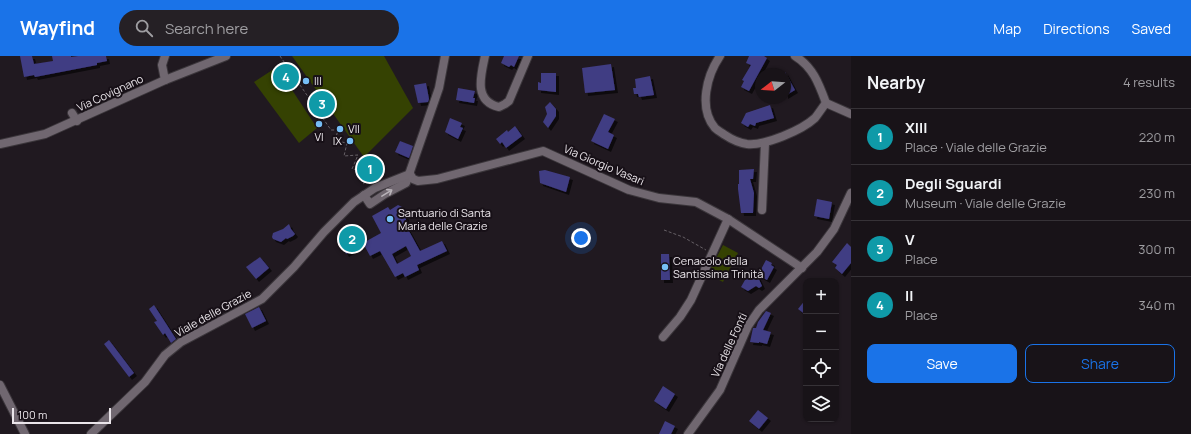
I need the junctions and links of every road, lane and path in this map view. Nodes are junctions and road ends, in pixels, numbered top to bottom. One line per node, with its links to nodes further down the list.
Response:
1 (166, 56): 9 (street)
2 (226, 56): 9 (street, Via Covignano)
3 (280, 56): 18 (path)
4 (445, 56): 16 (street)
5 (485, 56): 6 (street)
6 (528, 56)
7 (720, 56): 14 (street)
8 (795, 56): 10 (street)
9 (165, 80): 13 (street, Via Covignano)
10 (826, 103): 12 (street); 14 (street)
11 (72, 112): 13 (street)
12 (851, 114)
13 (77, 121): 15 (street, Via Covignano)
14 (765, 143): 19 (street)
15 (0, 144)
16 (410, 174): 18 (street, Viale delle Grazie); 20 (street, Via Giorgio Vasari)
17 (851, 193): 23 (street, Via delle Fonti)
18 (364, 195): 27 (street, Viale delle Grazie)
19 (762, 210)
20 (728, 219): 22 (street); 23 (street, Via Giorgio Vasari)
21 (664, 230): 22 (path)
22 (712, 254): 24 (street)
23 (802, 268): 28 (street, Via delle Fonti)
24 (663, 337)
25 (0, 385): 26 (street)
26 (25, 434)
27 (91, 434)
28 (688, 434)

